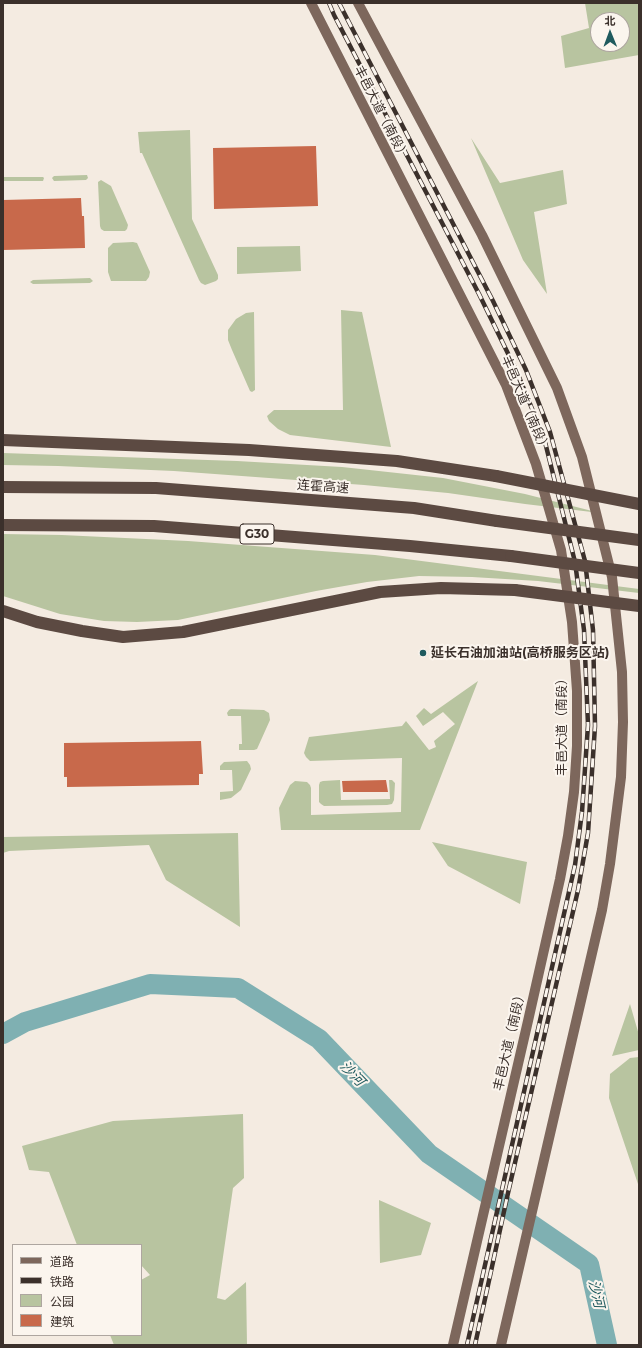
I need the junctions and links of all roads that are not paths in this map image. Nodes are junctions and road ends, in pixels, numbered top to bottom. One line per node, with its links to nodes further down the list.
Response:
1 (310, 3): 11 (main road, 丰邑大道（南段）)
2 (358, 3): 12 (main road)
3 (3, 440): 5 (highway, bridge)
4 (3, 487): 7 (highway, 连霍高速, bridge)
5 (639, 504)
6 (3, 525): 8 (highway, G30, bridge)
7 (639, 540)
8 (639, 573)
9 (639, 606): 10 (highway, bridge)
10 (3, 611)
11 (453, 1345)
12 (501, 1345)

